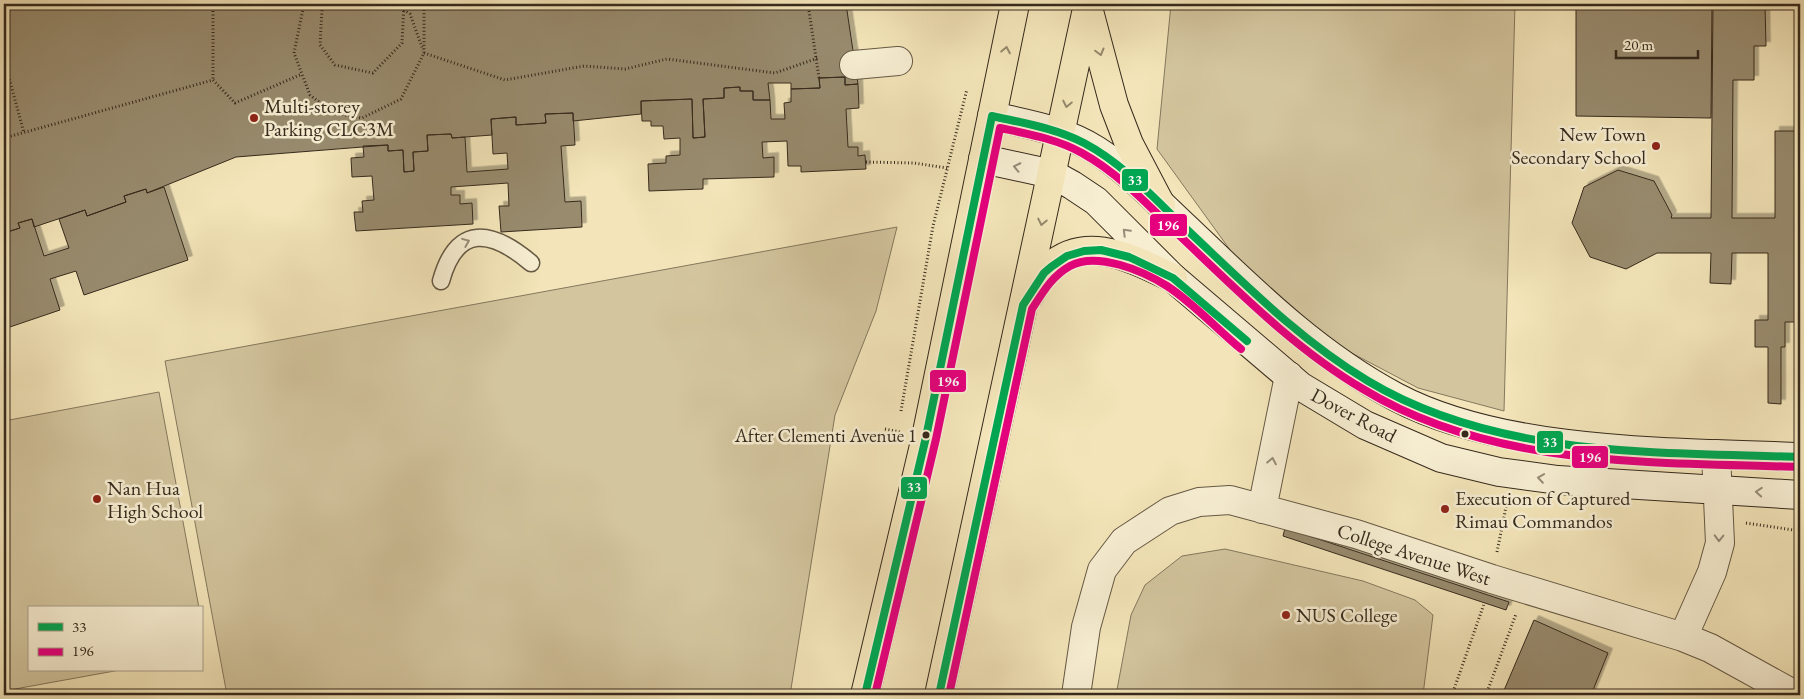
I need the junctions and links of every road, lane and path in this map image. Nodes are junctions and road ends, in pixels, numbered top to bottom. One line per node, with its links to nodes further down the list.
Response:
1 (212, 4): 18 (path)
2 (304, 4): 16 (path)
3 (330, 4): 10 (path)
4 (395, 4): 10 (path)
5 (404, 4): 10 (path)
6 (424, 4): 11 (path)
7 (808, 4): 12 (path)
8 (1015, 4): 20 (main road, one-way to 8)
9 (1088, 4): 22 (main road, one-way to 22); 28 (main road, one-way to 28)
10 (404, 10): 11 (path)
11 (424, 53): 12 (path); 16 (path)
12 (818, 58): 17 (path)
13 (4, 59): 21 (path)
14 (898, 61): 15 (street)
15 (854, 65)
16 (302, 74): 18 (path)
17 (820, 78)
18 (213, 80): 21 (path)
19 (968, 84): 26 (path)
20 (992, 116): 22 (street, Dover Road); 24 (main road)
21 (24, 133): 23 (path)
22 (1061, 133): 27 (main road); 28 (street, Dover Road)
23 (4, 138)
24 (983, 159): 27 (street, Dover Road, one-way to 24); 46 (main road)
25 (866, 162): 26 (path)
26 (947, 168): 34 (path)
27 (1052, 174): 30 (street, Dover Road, one-way to 27); 32 (main road, one-way to 32)
28 (1161, 205): 37 (street, Dover Road)
29 (531, 263): 31 (lane, one-way to 29)
30 (1173, 278): 32 (main road); 33 (street, Dover Road)
31 (441, 281)
32 (1023, 305): 47 (main road)
33 (1289, 376): 39 (street, Dover Road, one-way to 33); 42 (street, one-way to 33)
34 (900, 412)
35 (899, 421): 36 (path)
36 (897, 431)
37 (1716, 454): 38 (street, Dover Road); 39 (street)
38 (1800, 457)
39 (1717, 490): 40 (street, Dover Road, one-way to 39); 45 (street, one-way to 45)
40 (1800, 495)
41 (1508, 498): 43 (path)
42 (1262, 509): 43 (street, College Avenue West); 48 (street, College Avenue West)
43 (1488, 590): 45 (street, College Avenue West); 49 (path)
44 (1519, 606): 50 (path)
45 (1683, 637): 51 (street, College Avenue West)
46 (865, 695)
47 (939, 695)
48 (1076, 695)
49 (1452, 695)
50 (1486, 695)
51 (1796, 695)

